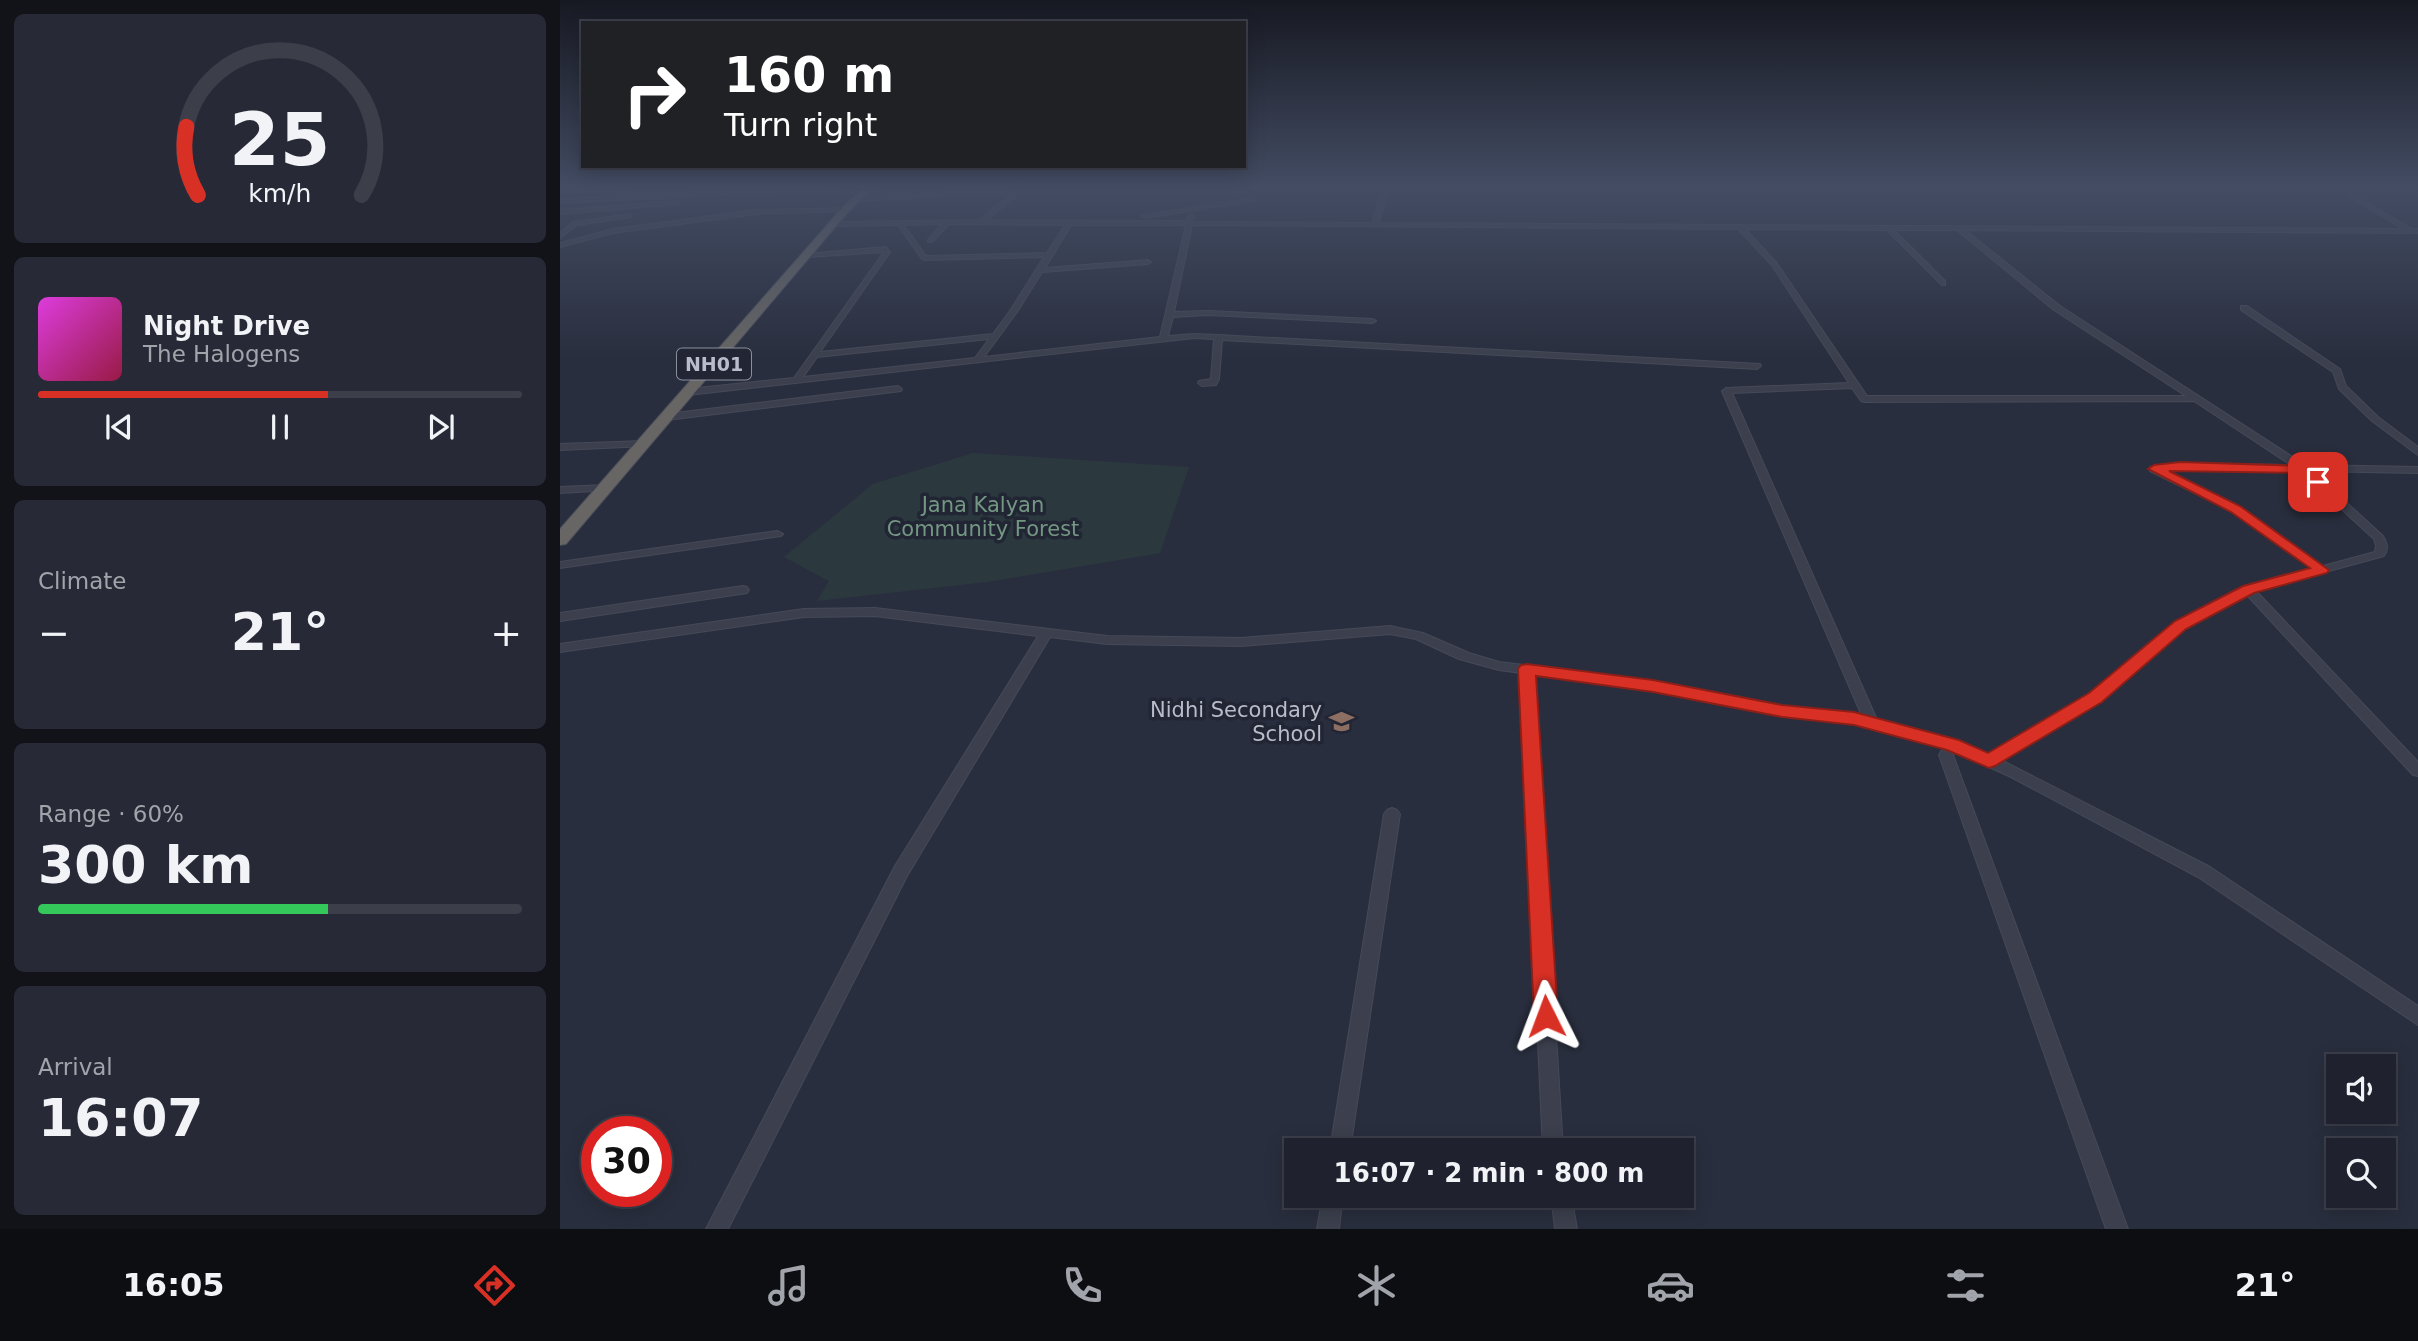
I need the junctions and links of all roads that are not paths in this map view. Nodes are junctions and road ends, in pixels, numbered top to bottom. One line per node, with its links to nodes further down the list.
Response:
1 (816, 245): 8 (highway, NH01)
2 (916, 245): 9 (street)
3 (1056, 245): 9 (street)
4 (1184, 245): 14 (street)
5 (1757, 245): 24 (street)
6 (1905, 245): 12 (street)
7 (1979, 245): 27 (street)
8 (808, 255): 19 (street); 26 (highway, NH01)
9 (1050, 255): 11 (street)
10 (1147, 262): 11 (street)
11 (1040, 271): 16 (street)
12 (1941, 283)
13 (2244, 308): 31 (street)
14 (1168, 316): 15 (street); 18 (street)
15 (1372, 321)
16 (995, 336): 19 (street); 20 (street)
17 (1219, 337): 18 (street); 21 (street); 23 (street)
18 (1164, 338): 20 (street)
19 (814, 355): 22 (street)
20 (978, 359): 22 (street)
21 (1757, 366)
22 (797, 379): 26 (street)
23 (1202, 383)
24 (1855, 385): 27 (street); 46 (street)
25 (898, 389): 28 (street)
26 (688, 392): 28 (highway, NH01)
27 (2193, 399): 32 (street)
28 (667, 417): 29 (highway, NH01)
29 (645, 444): 30 (street); 34 (highway, NH01)
30 (560, 447)
31 (2418, 452)
32 (2304, 469): 33 (street); 39 (street); 39 (street)
33 (2418, 470)
34 (607, 488): 35 (street); 37 (highway, NH01)
35 (560, 490)
36 (777, 534): 38 (street)
37 (560, 539)
38 (560, 565)
39 (2322, 570): 40 (street)
40 (2248, 589): 48 (street); 49 (street)
41 (743, 590): 42 (street)
42 (560, 617)
43 (1047, 632): 44 (street); 45 (street); 56 (street)
44 (560, 648)
45 (1527, 669): 46 (street); 53 (street)
46 (1872, 724): 47 (street)
47 (1952, 745): 48 (street); 59 (street)
48 (1989, 761): 51 (street)
49 (2418, 771)
50 (1392, 814): 52 (street)
51 (2418, 1016)
52 (1342, 1138)
53 (1552, 1138)
54 (1331, 1208): 57 (street)
55 (1563, 1208): 58 (street)
56 (716, 1229)
57 (1328, 1229)
58 (1566, 1229)
59 (2118, 1229)

